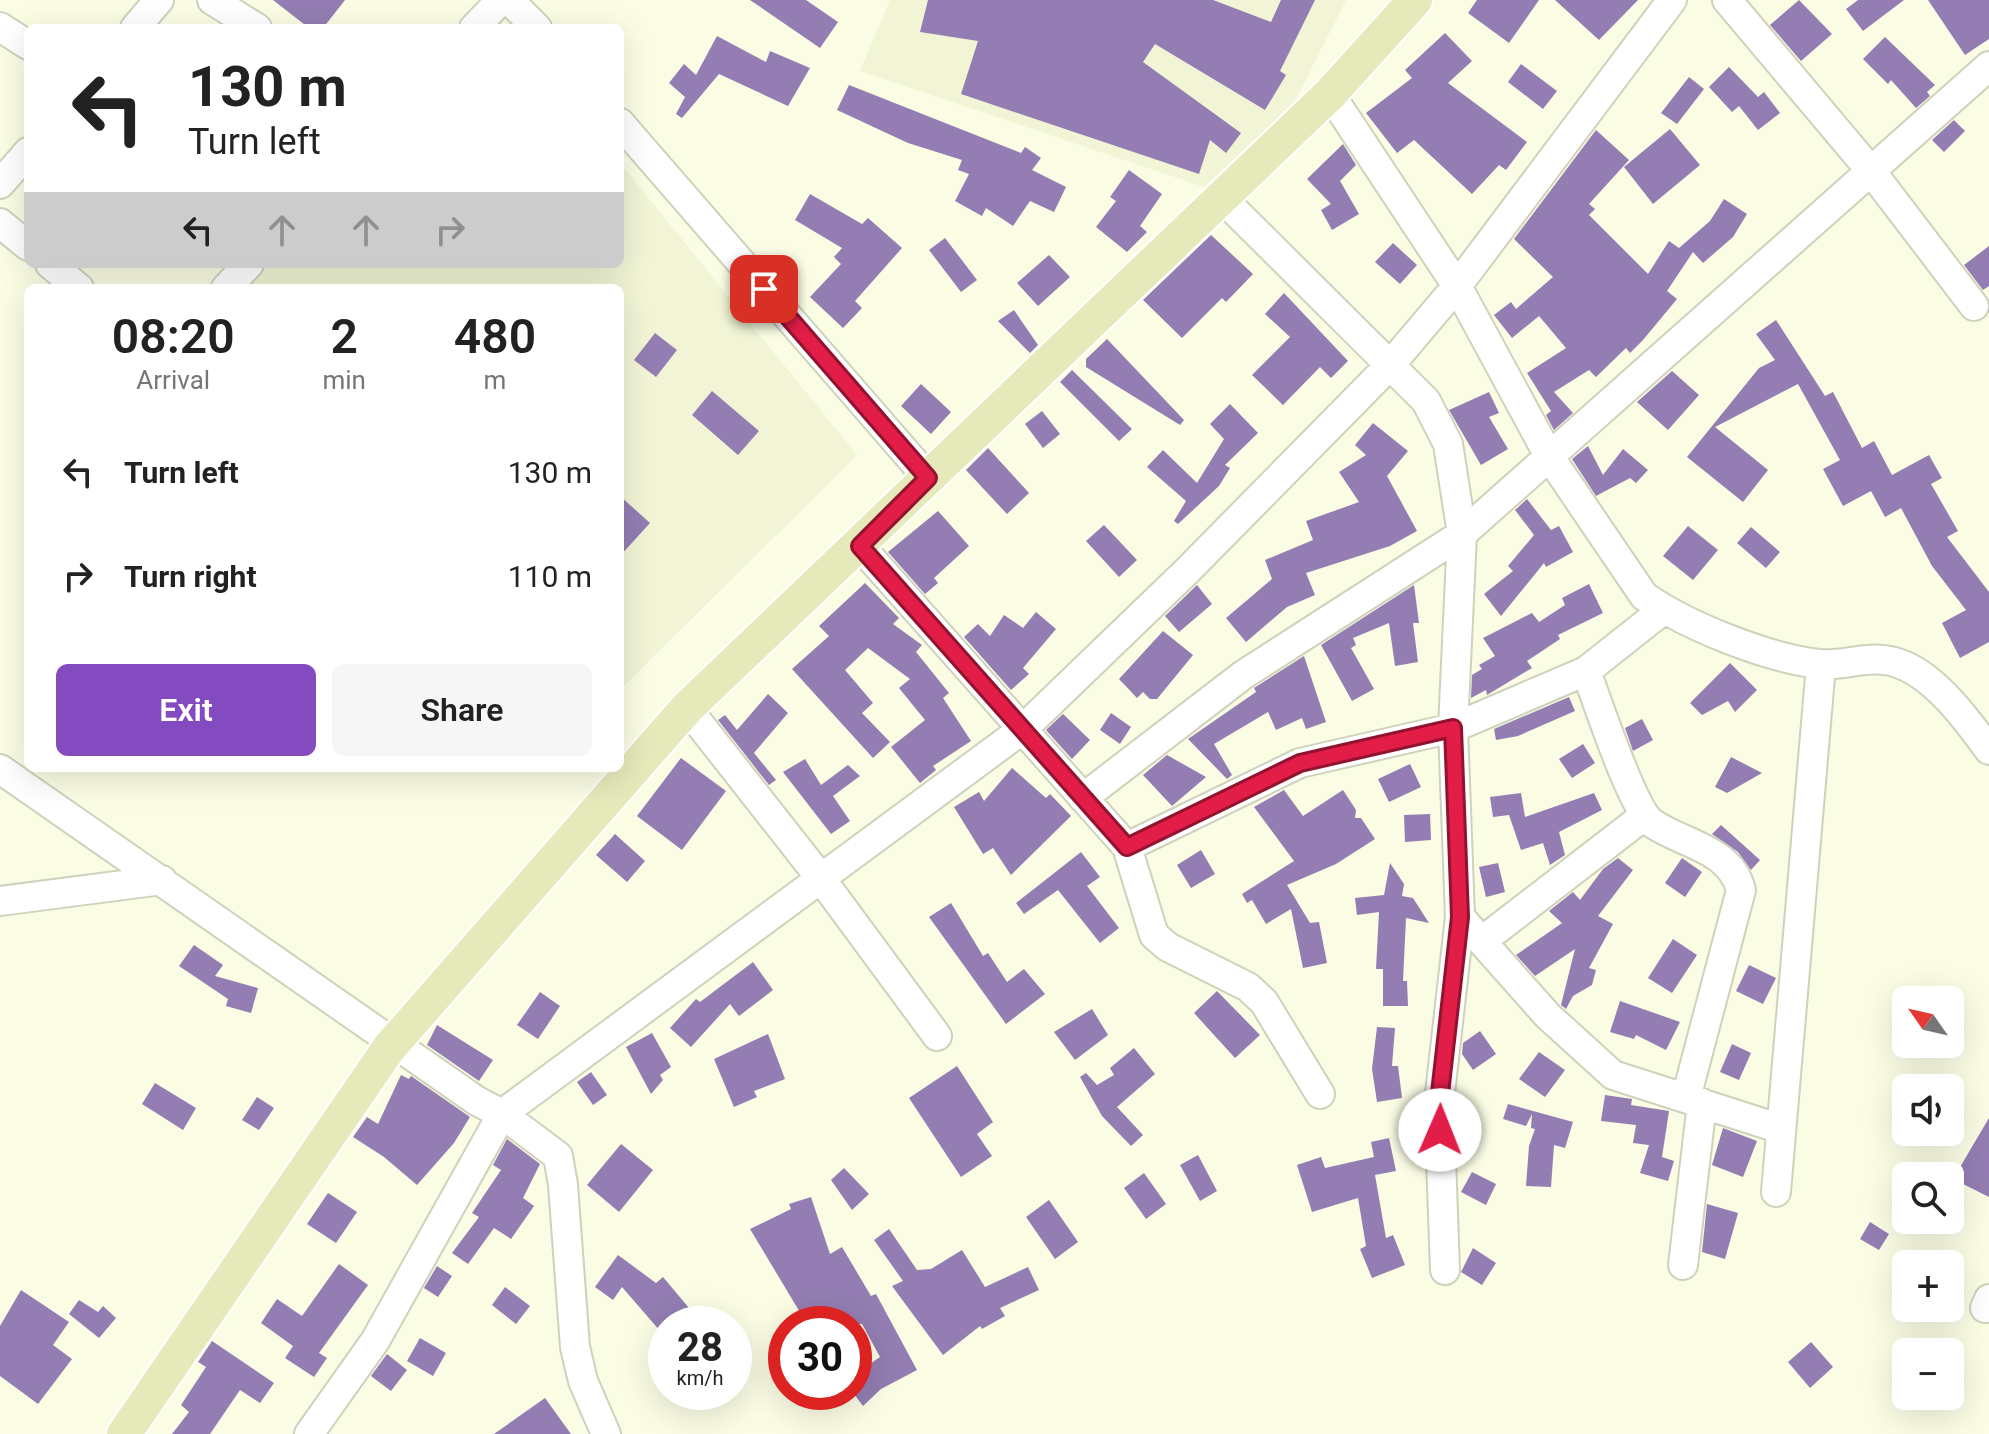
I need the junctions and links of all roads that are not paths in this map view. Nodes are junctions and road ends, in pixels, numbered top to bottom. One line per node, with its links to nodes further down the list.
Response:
1 (159, 0): 7 (street)
2 (212, 0): 8 (street)
3 (508, 0): 9 (street); 10 (street)
4 (1415, 0): 14 (main road)
5 (1672, 0): 26 (street)
6 (1727, 0): 17 (street)
7 (138, 24)
8 (251, 24)
9 (478, 24)
10 (533, 24)
11 (0, 27): 12 (street)
12 (24, 42)
13 (1989, 66): 17 (street)
14 (1330, 94): 19 (main road); 26 (street)
15 (624, 128): 30 (street)
16 (24, 157): 18 (street)
17 (1871, 171): 27 (street); 29 (street)
18 (0, 184)
19 (1221, 197): 28 (street); 30 (main road)
20 (0, 223): 21 (street)
21 (24, 243)
22 (55, 268): 24 (street)
23 (245, 268): 25 (street)
24 (74, 284)
25 (230, 284)
26 (1457, 286): 28 (street); 29 (street)
27 (1974, 306)
28 (1391, 364): 31 (street); 38 (street)
29 (1549, 456): 31 (street); 33 (street)
30 (928, 478): 32 (main road)
31 (1462, 534): 37 (street); 41 (street)
32 (860, 546): 36 (main road); 38 (street)
33 (1663, 610): 34 (street); 35 (street)
34 (1821, 665): 39 (street); 54 (street)
35 (1586, 671): 37 (street); 42 (street)
36 (687, 708): 44 (street); 50 (main road)
37 (1453, 728): 43 (street); 47 (street)
38 (1023, 729): 41 (street); 44 (street)
39 (1989, 750)
40 (0, 769): 45 (street)
41 (1083, 798): 43 (street)
42 (1644, 816): 48 (street); 52 (street)
43 (1127, 847): 51 (street)
44 (819, 876): 49 (street); 53 (street)
45 (162, 880): 46 (street); 50 (street)
46 (0, 901)
47 (1460, 917): 48 (street); 57 (street)
48 (1482, 941): 52 (street)
49 (937, 1036)
50 (395, 1042): 53 (street); 58 (main road)
51 (1320, 1094)
52 (1694, 1101): 54 (street); 56 (street)
53 (502, 1114): 59 (street); 60 (street)
54 (1781, 1129): 55 (street)
55 (1776, 1192)
56 (1683, 1265)
57 (1445, 1270)
58 (124, 1434)
59 (309, 1434)
60 (606, 1434)

